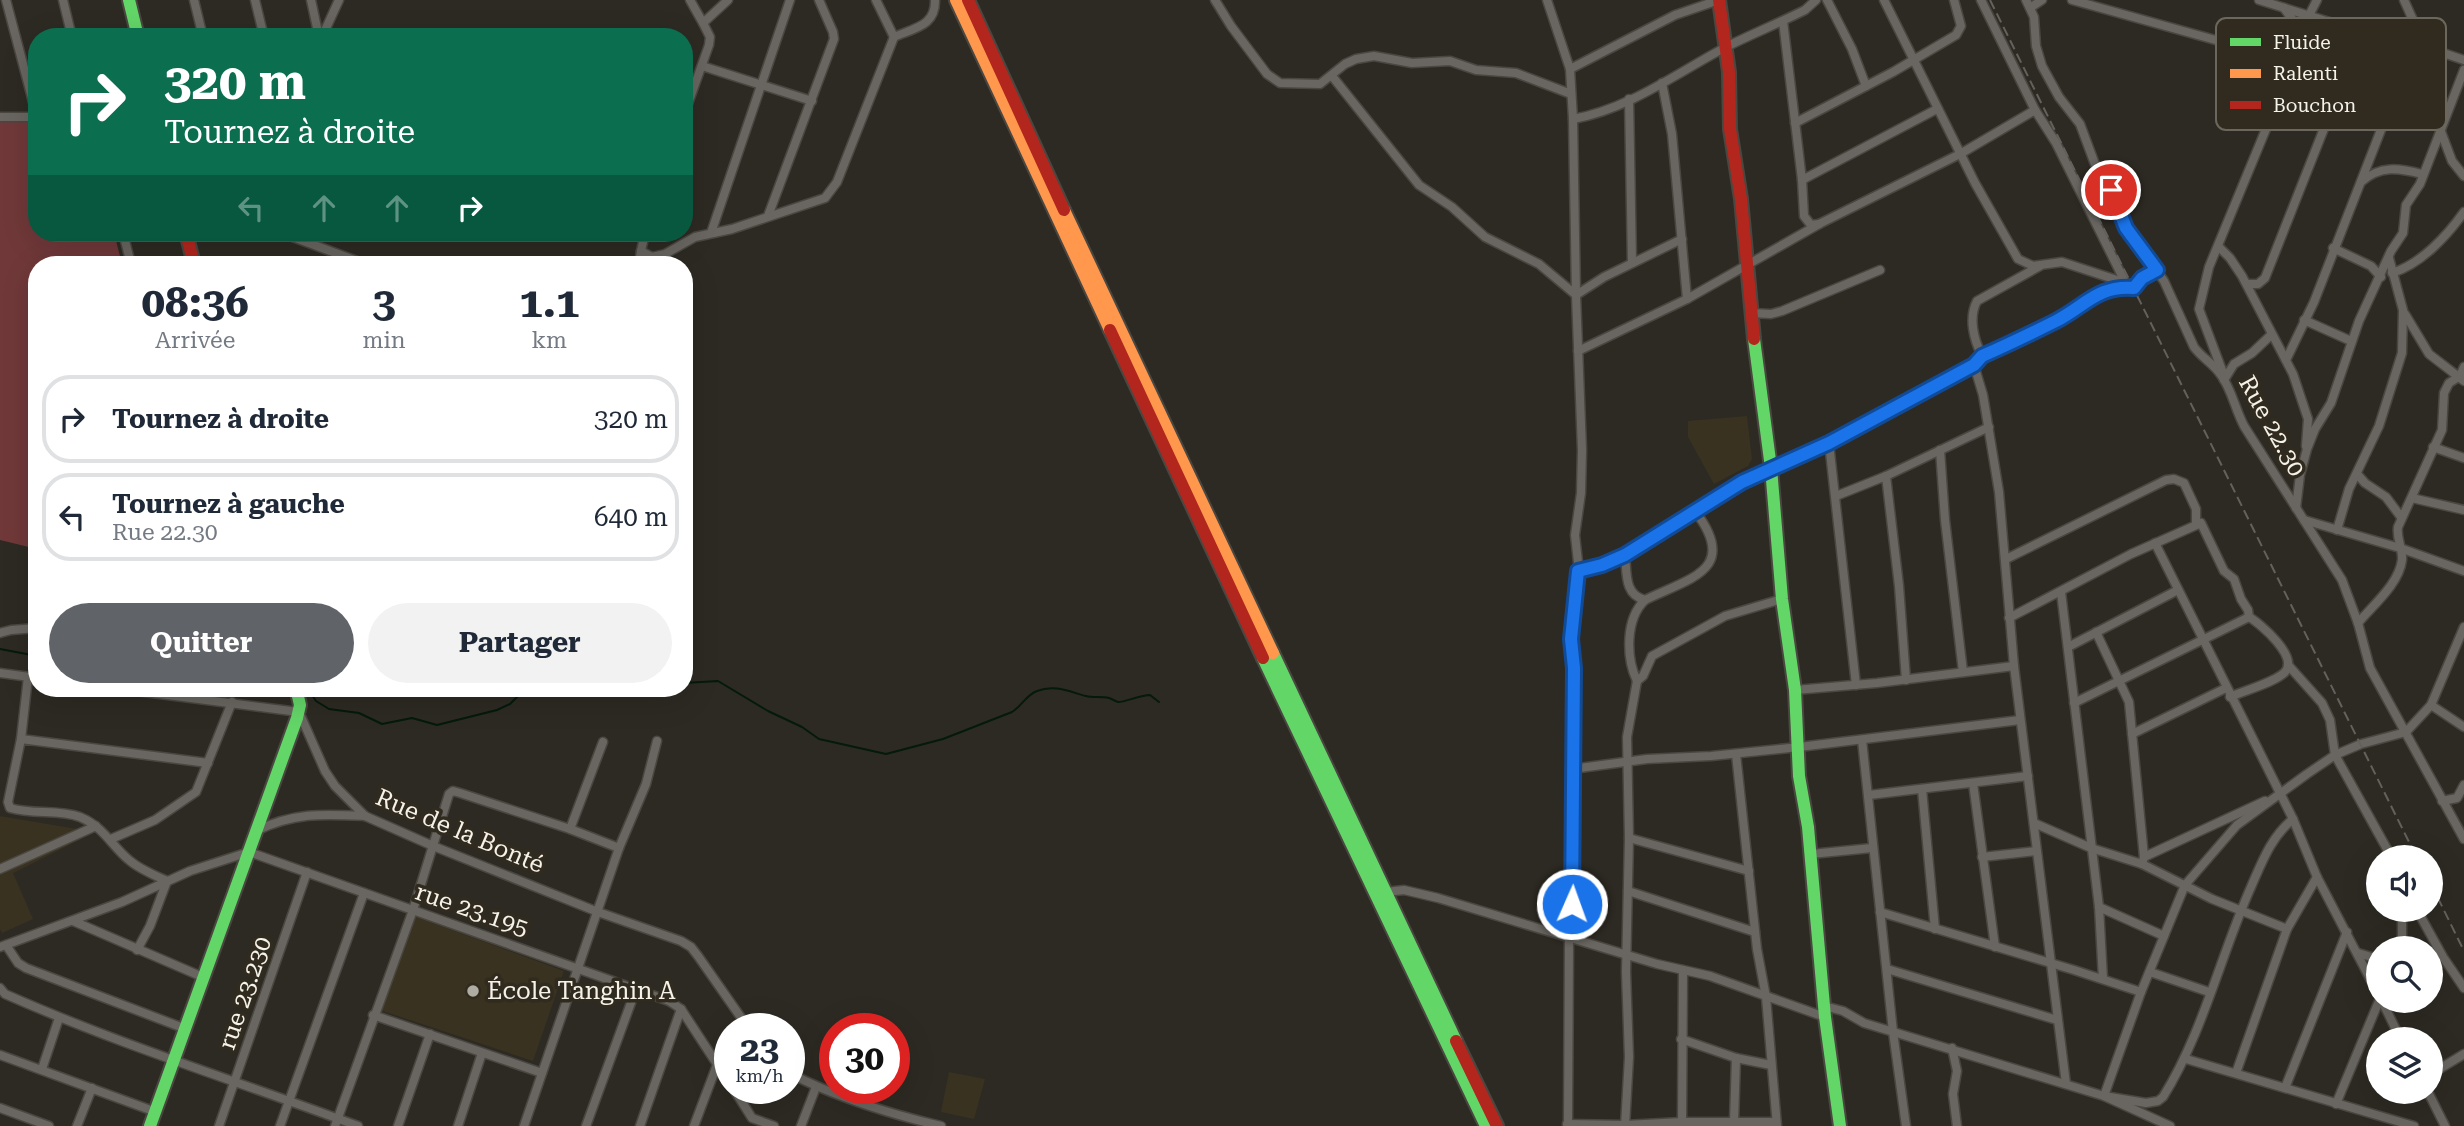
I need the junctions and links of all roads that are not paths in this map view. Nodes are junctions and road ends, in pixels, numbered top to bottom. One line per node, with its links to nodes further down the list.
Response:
1 (6, 0): 53 (street)
2 (63, 0): 37 (street)
3 (129, 0): 38 (main road)
4 (194, 0): 39 (street)
5 (255, 0): 40 (street)
6 (310, 0): 41 (street)
7 (339, 0): 42 (street)
8 (691, 0): 36 (street)
9 (727, 0): 36 (street)
10 (790, 0): 55 (street)
11 (819, 0): 60 (street)
12 (876, 0): 43 (street)
13 (935, 0): 43 (street)
14 (956, 0): 317 (main road)
15 (968, 0): 222 (main road)
16 (1215, 0): 52 (street)
17 (1547, 0): 50 (street)
18 (1719, 0): 45 (main road); 50 (street)
19 (1816, 0): 35 (street)
20 (1826, 0): 56 (street)
21 (1884, 0): 47 (street)
22 (1954, 0): 47 (street)
23 (1981, 0): 62 (street)
24 (2042, 0): 29 (street)
25 (2072, 0): 44 (street)
26 (2259, 0): 30 (street)
27 (2317, 0): 31 (street)
28 (2403, 0): 34 (street)
29 (2028, 4): 99 (street, Rue 22.30)
30 (2284, 8): 31 (street); 32 (street)
31 (2309, 16): 33 (street)
32 (2291, 18)
33 (2316, 18)
34 (2413, 18)
35 (1783, 21): 45 (street); 67 (street)
36 (703, 23): 49 (street)
37 (70, 28)
38 (136, 28)
39 (201, 28)
40 (262, 28)
41 (318, 28)
42 (325, 28)
43 (894, 37): 79 (street)
44 (2216, 40)
45 (1726, 48): 54 (street); 97 (main road)
46 (2446, 53): 48 (street)
47 (1914, 60): 56 (street); 61 (street)
48 (2464, 60)
49 (702, 65): 55 (street); 57 (street)
50 (1570, 69): 58 (street)
51 (2464, 70): 63 (street)
52 (1332, 76): 58 (street); 104 (street)
53 (28, 83)
54 (1662, 83): 59 (street); 83 (street)
55 (760, 84): 60 (street); 81 (street)
56 (1866, 86): 67 (street)
57 (693, 90)
58 (1572, 94): 66 (street)
59 (1629, 99): 66 (street); 95 (street)
60 (811, 101): 79 (street)
61 (1937, 109): 73 (street); 76 (street)
62 (2035, 110): 73 (street); 103 (street)
63 (2446, 115)
64 (0, 117): 65 (street)
65 (28, 117)
66 (1573, 119): 104 (street)
67 (1795, 123): 76 (street)
68 (2266, 130): 87 (street)
69 (2323, 130): 102 (street)
70 (2381, 130): 77 (street)
71 (2440, 130): 74 (street)
72 (2440, 130): 75 (street)
73 (1960, 154): 80 (street); 96 (street)
74 (2422, 174): 77 (street); 94 (street)
75 (2464, 176)
76 (1802, 180): 80 (street)
77 (2359, 184): 88 (street)
78 (2464, 212): 100 (street)
79 (768, 216): 81 (street)
80 (1821, 223): 97 (street)
81 (711, 233): 82 (street)
82 (693, 238)
83 (1682, 239): 95 (street); 105 (street)
84 (303, 242): 90 (street)
85 (643, 242): 89 (street)
86 (685, 242): 93 (street)
87 (2219, 247): 102 (street); 114 (street)
88 (2333, 248): 101 (street); 108 (street)
89 (641, 251): 91 (street); 92 (street)
90 (336, 256)
91 (640, 256)
92 (650, 256)
93 (656, 256)
94 (2389, 258): 100 (street); 101 (street)
95 (1632, 263): 104 (street)
96 (2040, 266): 103 (street); 112 (street)
97 (1746, 268): 105 (street); 107 (main road)
98 (1880, 270): 107 (street)
99 (2157, 270): 103 (street); 119 (street, Rue 22.30)
100 (2392, 273): 106 (street)
101 (2381, 277): 110 (street)
102 (2247, 284): 109 (street)
103 (2126, 285): 112 (street)
104 (1576, 295): 111 (street)
105 (1688, 299): 111 (street)
106 (2403, 310): 118 (street); 127 (street)
107 (1751, 313): 126 (main road)
108 (2304, 320): 110 (street); 113 (street)
109 (2271, 335): 113 (street); 115 (street)
110 (2351, 341): 123 (street)
111 (1578, 351): 142 (street)
112 (1982, 356): 116 (street)
113 (2286, 360): 123 (street)
114 (2220, 363): 115 (street); 119 (street)
115 (2234, 364): 119 (street)
116 (1974, 365): 120 (street); 121 (street)
117 (2464, 367): 118 (street)
118 (2462, 378): 122 (street)
119 (2224, 380): 131 (street, Rue 22.30)
120 (1989, 427): 124 (street); 141 (street)
121 (1829, 443): 126 (street); 129 (street)
122 (2433, 447): 125 (street); 130 (street)
123 (2307, 449): 131 (street)
124 (1940, 450): 128 (street); 160 (street)
125 (2464, 458)
126 (1771, 468): 133 (street); 146 (main road)
127 (2357, 474): 134 (street); 137 (street)
128 (1886, 476): 129 (street); 162 (street)
129 (1836, 496): 165 (street)
130 (2412, 498): 132 (street); 134 (street)
131 (2296, 508): 135 (street, Rue 22.30)
132 (2464, 509)
133 (1695, 511): 140 (street); 147 (street)
134 (2401, 517): 139 (street)
135 (2304, 520): 137 (street); 150 (street, Rue 22.30)
136 (2196, 524): 138 (street); 141 (street); 148 (street)
137 (2337, 530): 139 (street)
138 (2155, 543): 144 (street); 145 (street)
139 (2400, 548): 143 (street); 150 (street)
140 (1625, 555): 142 (street); 147 (street)
141 (2006, 559): 149 (street)
142 (1578, 571): 188 (street)
143 (2464, 571)
144 (2178, 590): 153 (street); 155 (street)
145 (2061, 592): 149 (street); 156 (street)
146 (1782, 599): 163 (street); 166 (main road)
147 (1645, 600): 163 (street)
148 (2249, 617): 155 (street); 157 (street)
149 (2010, 618): 158 (street)
150 (2358, 623): 177 (street, Rue 22.30)
151 (2464, 627): 173 (street)
152 (28, 629): 154 (street)
153 (2096, 632): 156 (street); 164 (street)
154 (0, 633)
155 (2202, 640): 164 (street); 167 (street)
156 (2068, 647): 172 (street)
157 (2288, 665): 167 (street); 185 (street)
158 (2014, 666): 160 (street); 175 (street)
159 (0, 673): 161 (street)
160 (1963, 673): 162 (street)
161 (28, 677)
162 (1906, 680): 165 (street)
163 (1637, 681): 186 (street)
164 (2119, 683): 172 (street); 178 (street)
165 (1856, 684): 166 (street)
166 (1795, 690): 183 (main road)
167 (2228, 692): 178 (street); 193 (street)
168 (29, 697): 179 (street)
169 (190, 697): 171 (street)
170 (297, 697): 174 (main road, Rue de la Bonté)
171 (232, 702): 174 (street); 187 (street)
172 (2074, 703): 209 (street)
173 (2431, 705): 176 (street); 177 (street)
174 (299, 708): 196 (street, Rue de la Bonté); 201 (main road)
175 (2020, 720): 180 (street); 189 (street)
176 (2464, 727)
177 (2406, 732): 185 (street); 195 (street, Rue 22.30)
178 (2132, 734): 214 (street)
179 (21, 739): 187 (street); 199 (street)
180 (1862, 740): 183 (street); 194 (street)
181 (657, 741): 207 (street)
182 (603, 742): 200 (street)
183 (1799, 747): 184 (street); 212 (main road)
184 (1736, 754): 186 (street); 216 (street)
185 (2335, 755): 193 (street); 205 (street)
186 (1627, 761): 188 (street); 202 (street)
187 (208, 764): 204 (street)
188 (1572, 769): 236 (street)
189 (2028, 776): 190 (street); 198 (street)
190 (1973, 783): 192 (street); 213 (street)
191 (2464, 785): 195 (street)
192 (1922, 789): 194 (street); 231 (street)
193 (2281, 794): 197 (street); 214 (street); 220 (street)
194 (1869, 795): 208 (street)
195 (2442, 801): 203 (street, Rue 22.30)
196 (365, 816): 201 (street); 206 (street, Rue de la Bonté)
197 (2292, 818): 218 (street); 226 (street)
198 (2034, 823): 209 (street); 210 (street)
199 (96, 826): 204 (street); 215 (street)
200 (570, 829): 206 (street); 207 (street)
201 (256, 831): 211 (main road)
202 (1629, 838): 216 (street); 221 (street)
203 (2464, 838)
204 (111, 839): 219 (street)
205 (2385, 845)
206 (433, 846): 225 (street); 227 (street, Rue de la Bonté)
207 (619, 848): 227 (street)
208 (1872, 848): 212 (street); 228 (street)
209 (2091, 848): 214 (street); 224 (street)
210 (2036, 851): 213 (street); 243 (street)
211 (249, 852): 217 (street, rue 23.195); 219 (street); 249 (main road)
212 (1811, 854): 258 (main road)
213 (1982, 857): 238 (street)
214 (2143, 861): 220 (street)
215 (0, 869)
216 (1749, 871): 233 (street)
217 (307, 872): 223 (street, rue 23.195); 283 (street, rue 23.230)
218 (2317, 877): 232 (street); 234 (street)
219 (167, 881): 229 (street); 239 (street)
220 (2185, 885): 226 (street); 235 (street)
221 (1628, 891): 233 (street); 241 (street)
222 (1385, 892): 236 (street); 318 (main road)
223 (365, 893): 225 (street, rue 23.195); 289 (street)
224 (2099, 907): 235 (street); 250 (street)
225 (412, 909): 244 (street, rue 23.195); 261 (street)
226 (2241, 911): 232 (street); 255 (street)
227 (598, 912): 244 (street); 259 (street, Rue de la Bonté)
228 (1880, 912): 231 (street); 245 (street)
229 (73, 921): 237 (street); 239 (street)
230 (2424, 922): 252 (street)
231 (1935, 929): 238 (street)
232 (2287, 929): 281 (street)
233 (1755, 932): 256 (street)
234 (2347, 932): 240 (street); 287 (street)
235 (2164, 936): 248 (street)
236 (1569, 938): 241 (street); 301 (street)
237 (3, 946): 264 (street)
238 (1995, 947): 243 (street)
239 (138, 950): 249 (street)
240 (2358, 953): 242 (street); 246 (street)
241 (1627, 955): 247 (street); 319 (street)
242 (2366, 955)
243 (2049, 962): 250 (street); 263 (street)
244 (578, 968): 253 (street, rue 23.195); 279 (street)
245 (1888, 969): 263 (street); 265 (street)
246 (2366, 969)
247 (1683, 970): 256 (street); 267 (street)
248 (2150, 972): 254 (street); 255 (street)
249 (205, 978): 264 (main road)
250 (2103, 979): 254 (street)
251 (0, 988): 262 (street)
252 (2464, 988)
253 (636, 989): 257 (street, rue 23.195); 311 (street)
254 (2141, 992): 288 (street)
255 (2210, 992): 273 (street)
256 (1766, 997): 258 (street); 276 (street)
257 (681, 1009): 274 (street); 312 (street)
258 (1824, 1012): 265 (street); 320 (main road)
259 (738, 1013)
260 (2375, 1013): 291 (street)
261 (373, 1014): 266 (street); 295 (street)
262 (59, 1018): 275 (street); 278 (street)
263 (2057, 1020): 284 (street)
264 (186, 1029): 275 (main road)
265 (1893, 1032): 268 (street); 321 (street)
266 (430, 1034): 269 (street); 308 (street)
267 (1681, 1039): 272 (street); 297 (street)
268 (1952, 1048): 284 (street); 322 (street)
269 (482, 1053): 279 (street); 309 (street)
270 (2464, 1054): 277 (street)
271 (0, 1055): 278 (street)
272 (1736, 1058): 276 (street); 298 (street)
273 (2186, 1059): 281 (street); 288 (street)
274 (714, 1060)
275 (174, 1062): 283 (street); 294 (main road)
276 (1770, 1065): 300 (street)
277 (2443, 1067)
278 (42, 1069): 286 (street)
279 (542, 1073): 310 (street)
280 (714, 1073): 313 (street)
281 (2236, 1073): 287 (street)
282 (805, 1081): 285 (street)
283 (234, 1083): 289 (street); 305 (street, rue 23.230)
284 (2066, 1084): 288 (street)
285 (816, 1087): 299 (street); 315 (street)
286 (92, 1088): 294 (street); 303 (street)
287 (2285, 1088): 291 (street)
288 (2104, 1096): 323 (street)
289 (289, 1101): 295 (street); 306 (street)
290 (741, 1104): 296 (street)
291 (2336, 1104): 324 (street)
292 (2434, 1104): 325 (street)
293 (0, 1108): 302 (street)
294 (156, 1112): 304 (main road)
295 (336, 1122): 307 (street)
296 (751, 1122): 314 (street)
297 (1682, 1122): 298 (street); 319 (street)
298 (1734, 1122): 300 (street)
299 (914, 1123): 316 (street)
300 (1777, 1124)
301 (1567, 1125): 319 (street)
302 (49, 1126)
303 (77, 1126)
304 (150, 1126)
305 (219, 1126)
306 (280, 1126)
307 (358, 1126)
308 (398, 1126)
309 (458, 1126)
310 (524, 1126)
311 (586, 1126)
312 (640, 1126)
313 (694, 1126)
314 (774, 1126)
315 (801, 1126)
316 (941, 1126)
317 (1486, 1126)
318 (1497, 1126)
319 (1625, 1126)
320 (1840, 1126)
321 (1906, 1126)
322 (1957, 1126)
323 (2170, 1126)
324 (2414, 1126)
325 (2445, 1126)

